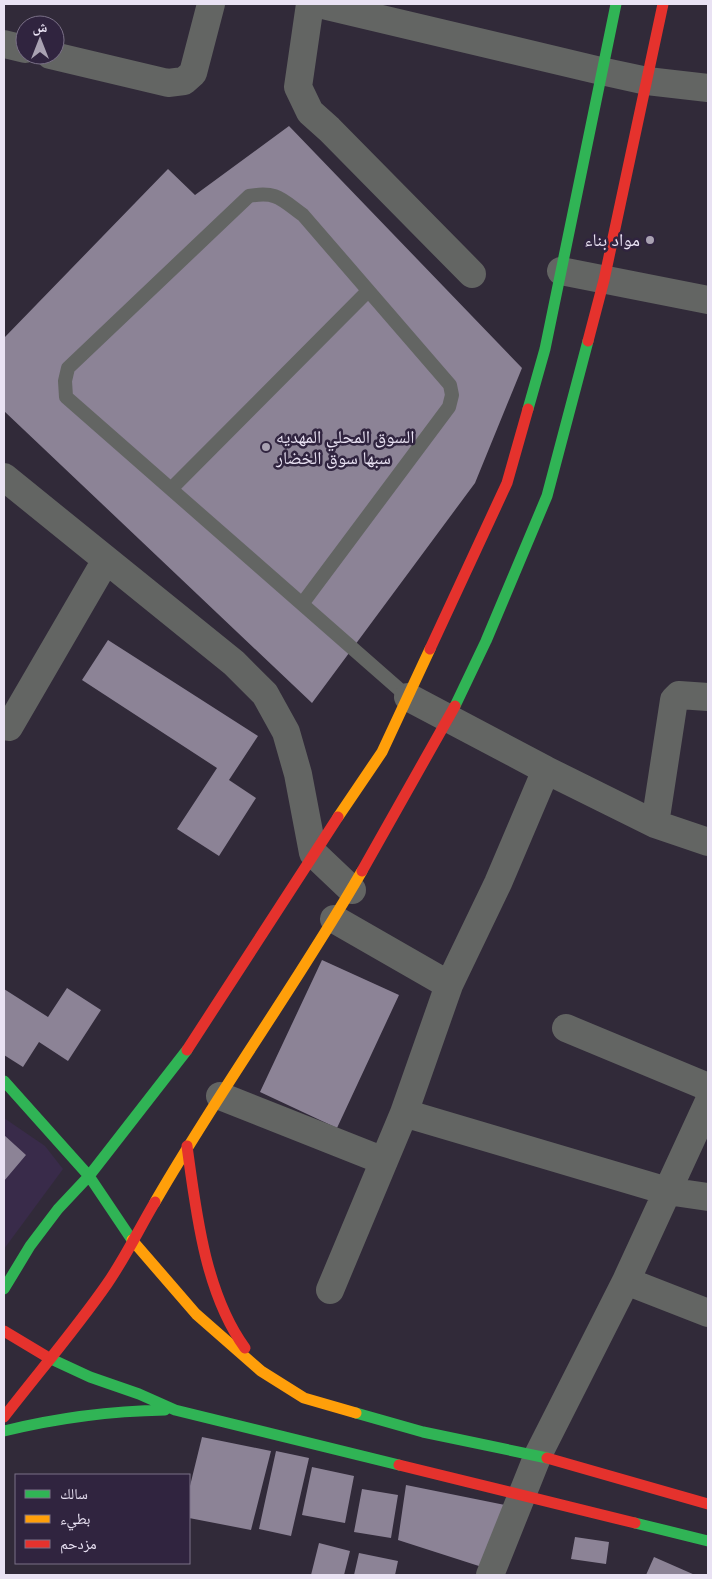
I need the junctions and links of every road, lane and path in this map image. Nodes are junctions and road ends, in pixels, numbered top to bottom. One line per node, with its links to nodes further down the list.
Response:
1 (211, 4): 6 (street)
2 (310, 4): 11 (street)
3 (318, 4): 7 (street)
4 (616, 4): 7 (main road)
5 (663, 4): 8 (main road)
6 (65, 59)
7 (601, 71): 8 (street); 10 (main road)
8 (648, 81): 9 (street); 12 (main road)
9 (708, 88)
10 (561, 271): 12 (street); 19 (main road)
11 (472, 274)
12 (604, 280): 14 (street); 21 (main road)
13 (368, 291): 16 (lane); 16 (lane); 18 (lane)
14 (708, 300)
15 (4, 477): 17 (street)
16 (171, 489): 18 (lane)
17 (106, 560): 22 (street); 26 (street)
18 (302, 604): 19 (lane)
19 (408, 696): 21 (street); 26 (main road)
20 (708, 697): 24 (street)
21 (450, 719): 23 (street); 27 (main road)
22 (5, 728)
23 (546, 770): 24 (street); 29 (street)
24 (655, 824): 25 (street)
25 (708, 842)
26 (313, 853): 27 (street); 38 (main road)
27 (352, 890): 28 (main road)
28 (334, 919): 29 (street); 33 (main road)
29 (450, 984): 35 (street)
30 (566, 1028): 32 (street)
31 (4, 1081): 38 (main road)
32 (708, 1087)
33 (220, 1096): 36 (main road); 37 (street)
34 (708, 1103): 39 (street)
35 (404, 1114): 37 (street); 39 (street)
36 (187, 1146): 41 (main road); 48 (main road)
37 (384, 1161): 44 (street)
38 (89, 1176): 41 (main road); 43 (main road)
39 (667, 1191): 40 (street); 42 (street)
40 (708, 1197)
41 (132, 1240): 47 (main road); 48 (main road)
42 (626, 1281): 45 (street); 52 (street)
43 (4, 1290)
44 (330, 1290)
45 (708, 1313)
46 (4, 1332): 47 (main road)
47 (49, 1358): 49 (main road); 50 (main road)
48 (261, 1372): 52 (main road)
49 (176, 1410): 51 (main road); 53 (main road)
50 (4, 1417)
51 (4, 1431)
52 (538, 1455): 53 (street); 54 (main road)
53 (521, 1496): 55 (main road); 56 (street)
54 (708, 1504)
55 (708, 1541)
56 (490, 1575)

